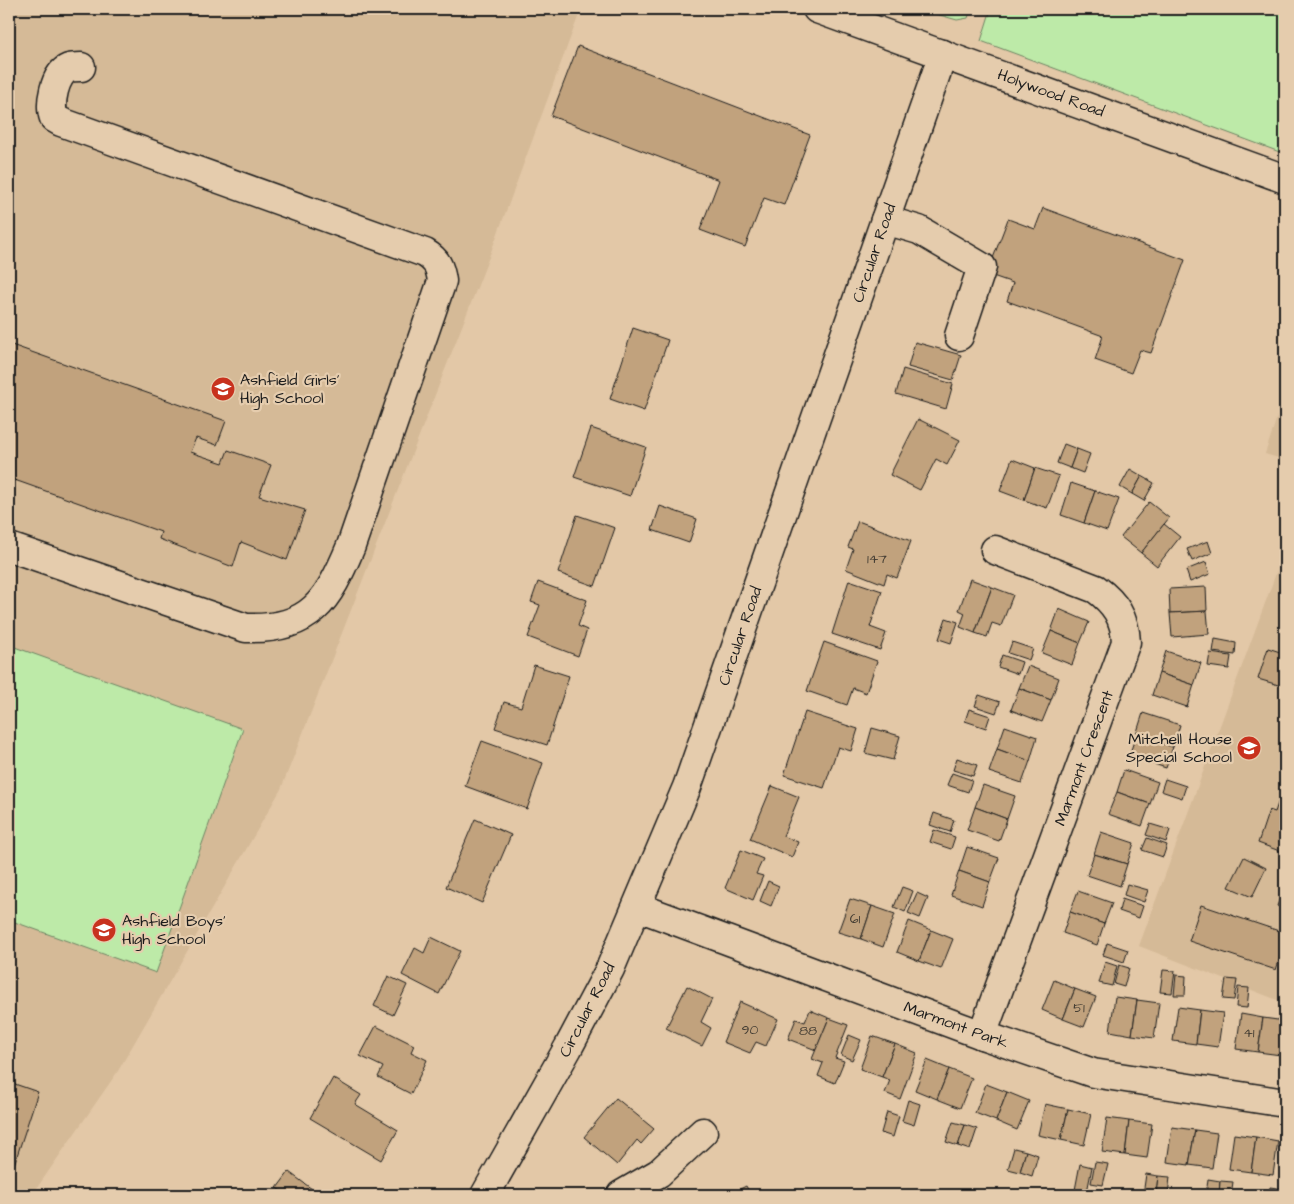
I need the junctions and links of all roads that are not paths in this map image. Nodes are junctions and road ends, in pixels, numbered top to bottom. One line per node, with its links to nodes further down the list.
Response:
1 (816, 9): 2 (street, Holywood Road)
2 (943, 54): 4 (street, Holywood Road); 5 (street, Circular Road)
3 (81, 67): 7 (street)
4 (1285, 179)
5 (885, 220): 6 (street); 9 (street, Circular Road)
6 (959, 336)
7 (9, 547)
8 (995, 550): 10 (street, Marmont Crescent)
9 (638, 907): 10 (street, Marmont Park); 13 (street, Circular Road)
10 (982, 1035): 11 (street, Marmont Park)
11 (1285, 1103)
12 (704, 1132): 14 (street)
13 (485, 1195)
14 (621, 1195)

